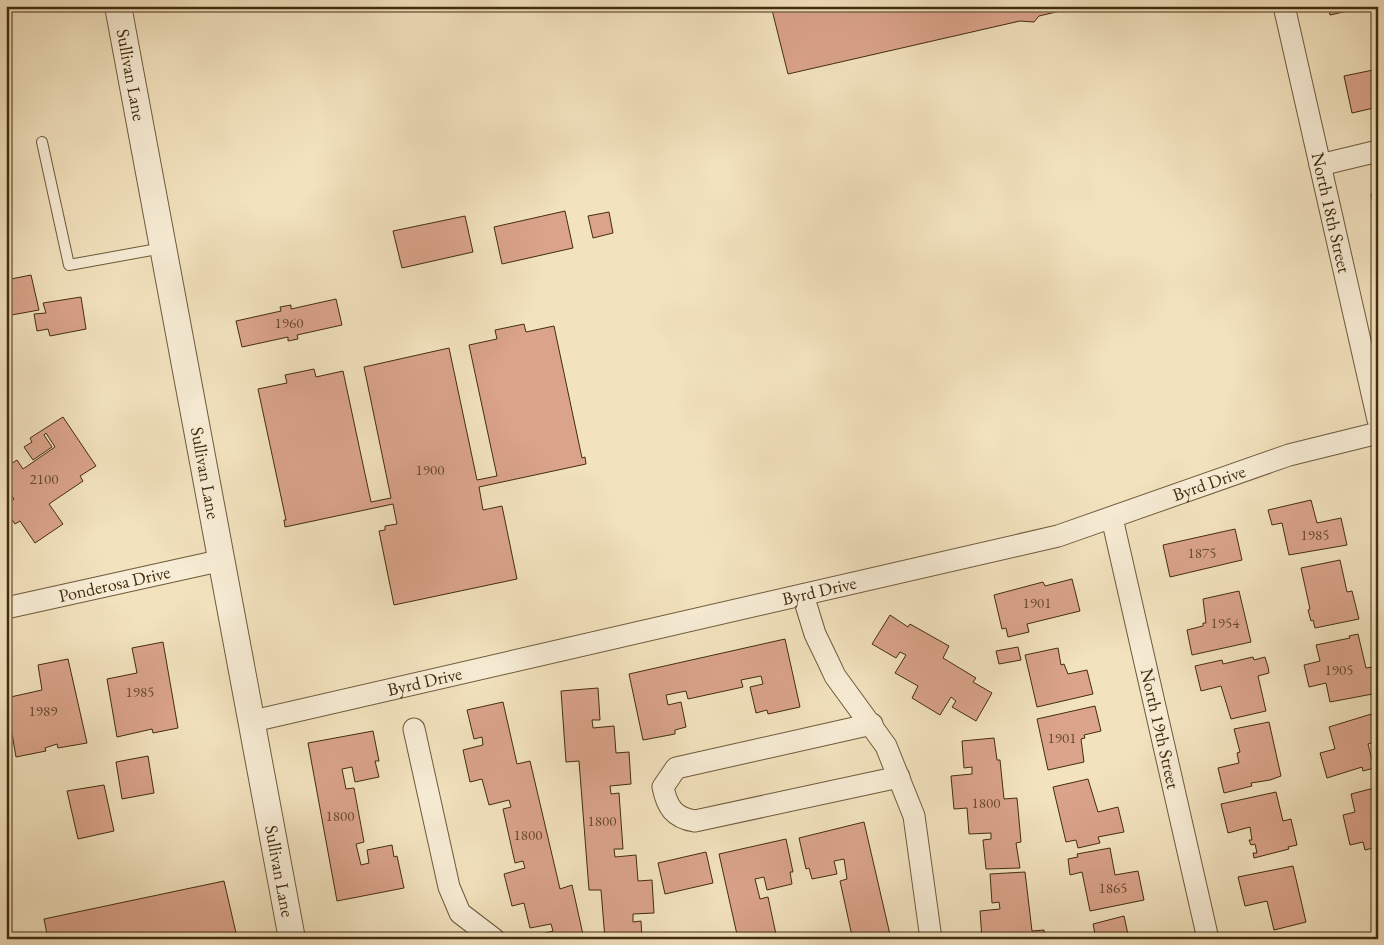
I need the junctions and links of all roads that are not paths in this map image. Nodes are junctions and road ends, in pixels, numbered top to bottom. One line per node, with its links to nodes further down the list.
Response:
1 (118, 6): 6 (street, Sullivan Lane)
2 (1284, 6): 5 (street, North 18th Street)
3 (42, 142): 6 (lane)
4 (1378, 151): 5 (street)
5 (1320, 165): 7 (street, North 18th Street)
6 (164, 248): 10 (street, Sullivan Lane)
7 (1378, 420)
8 (1378, 434): 9 (street, Byrd Drive)
9 (1112, 518): 11 (street, Byrd Drive); 20 (street, North 19th Street)
10 (223, 560): 12 (street, Ponderosa Drive); 13 (street, Sullivan Lane)
11 (802, 595): 13 (street, Byrd Drive); 14 (street)
12 (6, 608)
13 (253, 721): 17 (street, Sullivan Lane)
14 (872, 724): 16 (street); 16 (street)
15 (414, 729): 18 (street)
16 (899, 777): 19 (street)
17 (292, 939)
18 (494, 939)
19 (931, 939)
20 (1208, 939)

